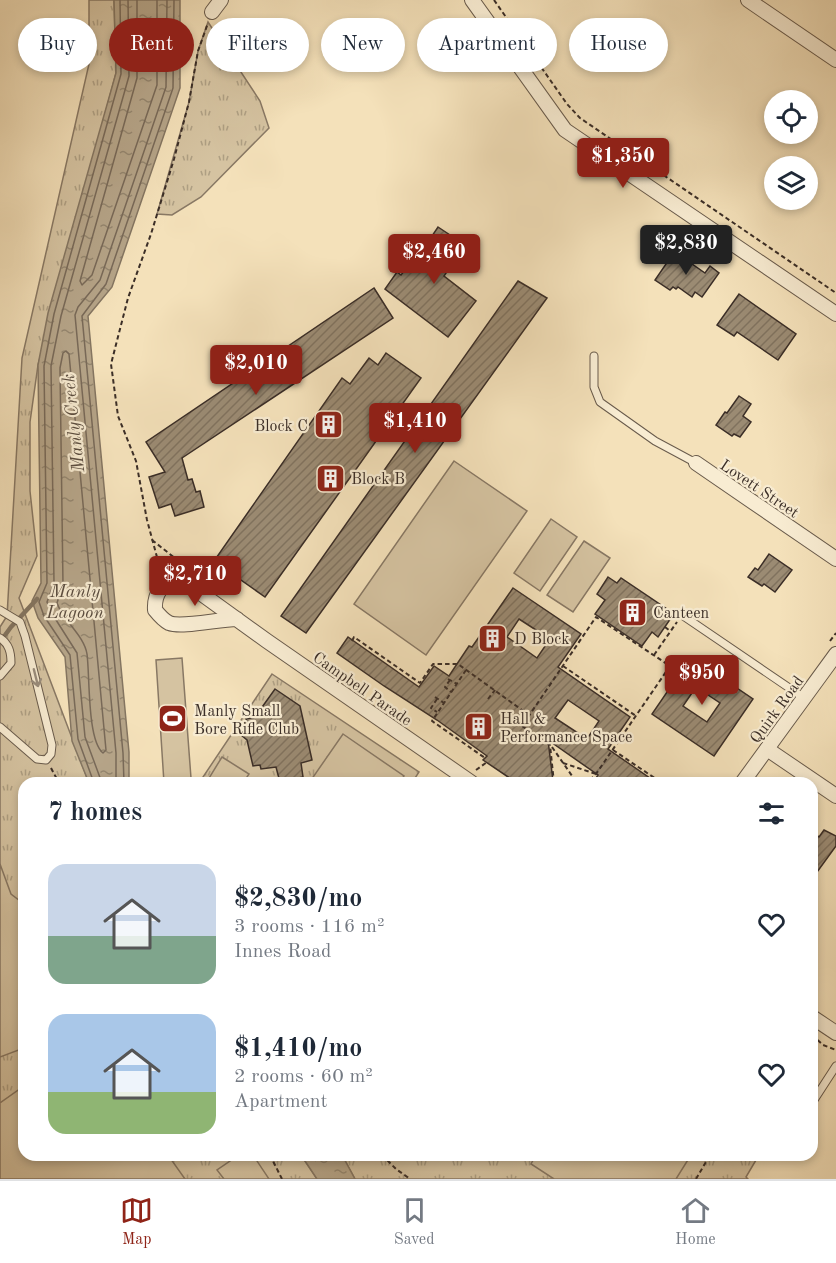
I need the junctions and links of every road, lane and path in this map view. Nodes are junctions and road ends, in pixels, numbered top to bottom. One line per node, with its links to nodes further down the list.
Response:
1 (221, 0): 5 (street)
2 (472, 0): 8 (street)
3 (494, 0): 7 (path)
4 (748, 0): 6 (street)
5 (212, 12): 12 (path)
6 (836, 60)
7 (836, 293)
8 (836, 314)
9 (594, 356): 10 (lane)
10 (696, 463): 11 (street, Lovett Street)
11 (836, 559)
12 (165, 584): 15 (street, Campbell Parade); 15 (street)
13 (0, 610): 51 (lane, one-way to 51)
14 (682, 615): 17 (path); 36 (lane)
15 (237, 619): 55 (street, Campbell Parade)
16 (665, 627): 17 (path)
17 (670, 631): 24 (path)
18 (3, 640): 30 (lane)
19 (352, 640): 20 (path)
20 (362, 642): 21 (path); 22 (path)
21 (360, 646)
22 (381, 654): 25 (path); 28 (path)
23 (836, 654): 36 (street, Quirk Road)
24 (653, 656): 26 (path); 27 (path)
25 (378, 659)
26 (563, 666): 42 (path); 43 (path)
27 (670, 666): 29 (path); 43 (path)
28 (466, 670): 31 (path); 33 (path)
29 (680, 673)
30 (0, 676)
31 (457, 684): 34 (path); 34 (path)
32 (501, 689): 35 (path)
33 (495, 690): 35 (path); 37 (path)
34 (451, 692): 38 (path)
35 (498, 693): 40 (path)
36 (804, 698): 48 (street, Quirk Road)
37 (488, 699)
38 (444, 703): 41 (path); 41 (path)
39 (525, 706): 40 (path)
40 (522, 710): 42 (path)
41 (437, 712): 50 (path)
42 (529, 715): 44 (path)
43 (636, 716): 49 (path)
44 (522, 726): 46 (path); 47 (path)
45 (0, 727): 51 (lane)
46 (519, 730)
47 (550, 745): 52 (path); 56 (path)
48 (767, 749): 60 (street, Quirk Road); 61 (street)
49 (613, 750): 53 (path); 59 (path)
50 (485, 758)
51 (46, 760): 54 (path)
52 (563, 763): 53 (path); 57 (path)
53 (596, 774): 58 (path)
54 (56, 777)
55 (463, 777)
56 (553, 777)
57 (573, 777)
58 (593, 777)
59 (653, 777)
60 (746, 777)
61 (808, 777)
62 (818, 784): 63 (street)
63 (836, 796)
64 (818, 1021): 65 (street)
65 (836, 1033)
66 (818, 1040): 67 (path)
67 (836, 1050)
68 (836, 1066): 69 (lane)
69 (818, 1094)
70 (273, 1161): 73 (path)
71 (388, 1161): 74 (path)
72 (706, 1161): 75 (path)
73 (282, 1179)
74 (410, 1179)
75 (696, 1179)

